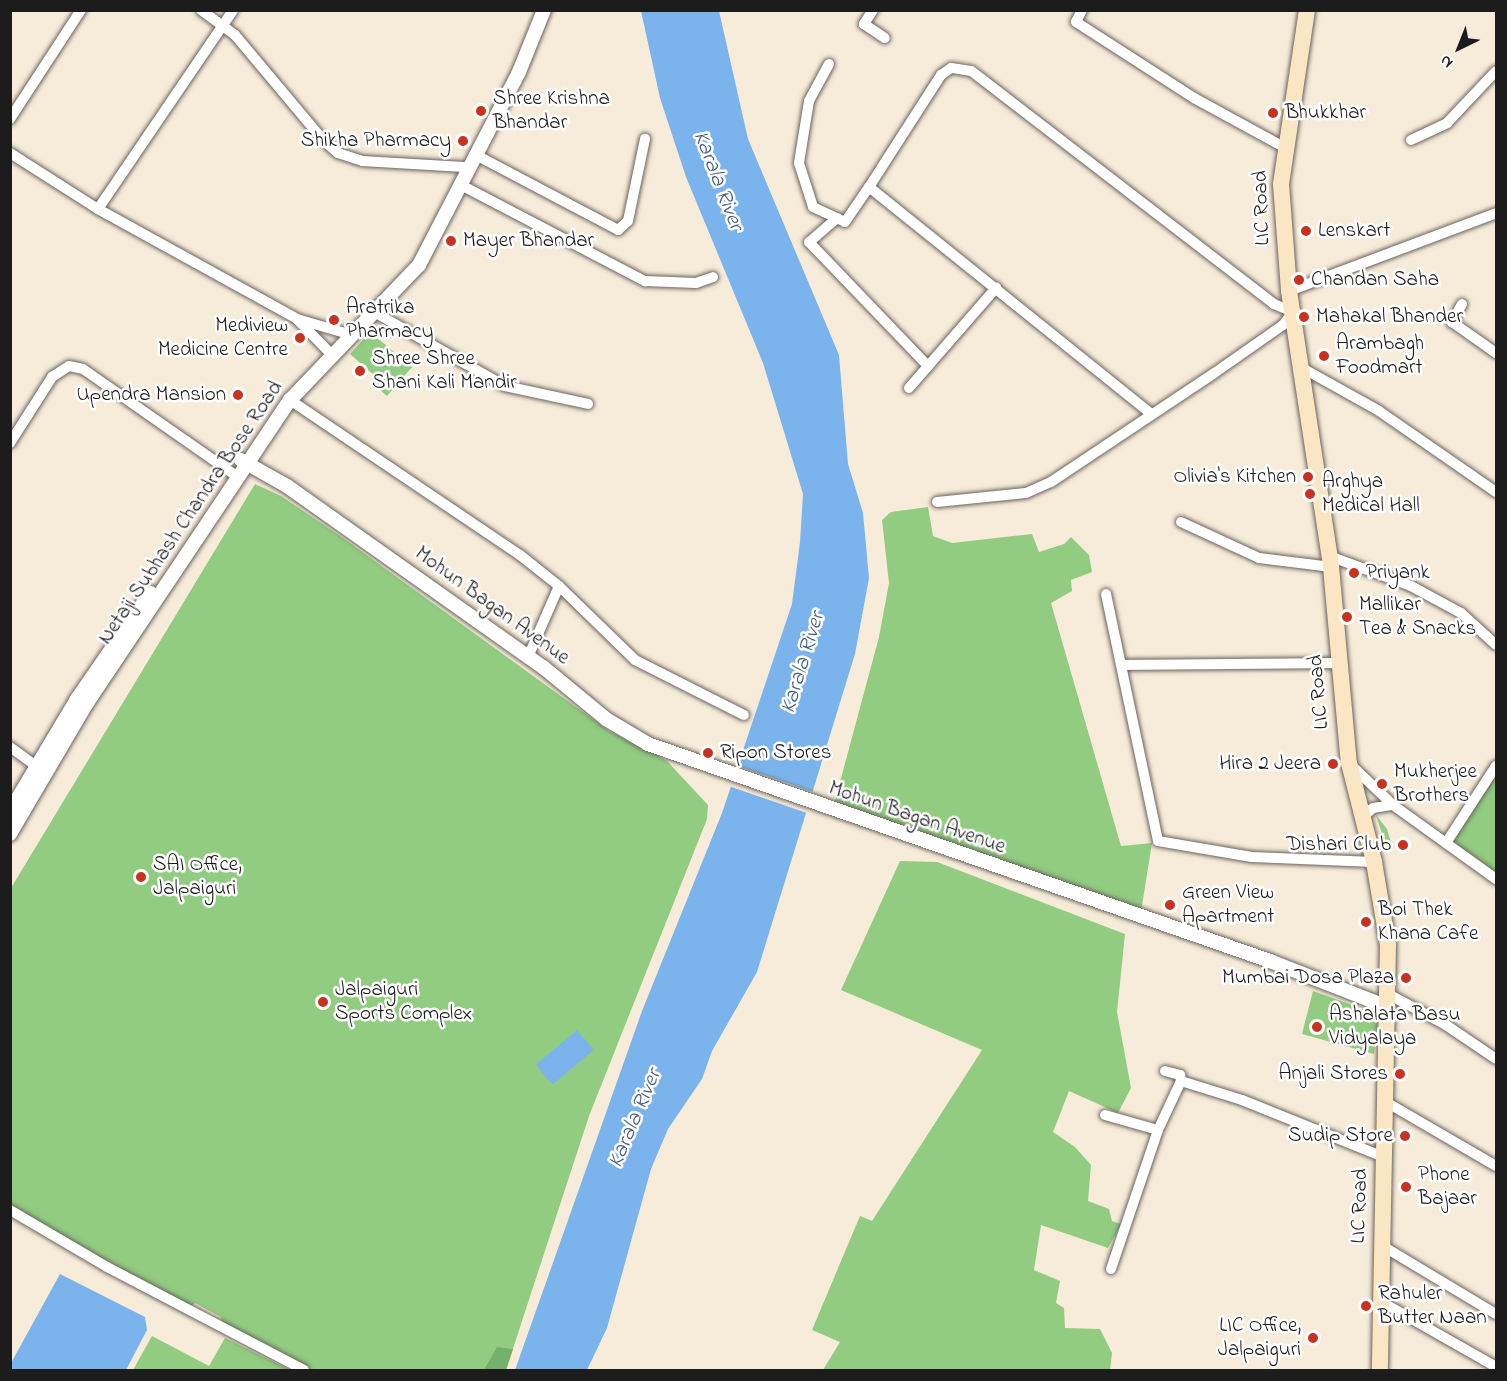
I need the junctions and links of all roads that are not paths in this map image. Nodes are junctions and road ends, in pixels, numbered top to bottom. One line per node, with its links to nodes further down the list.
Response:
1 (201, 10): 9 (street)
2 (232, 10): 9 (street)
3 (538, 10): 12 (street, Netaji Subhash Chandra Bose Road)
4 (544, 10): 12 (street, Netaji Subhash Chandra Bose Road)
5 (873, 10): 10 (street)
6 (1082, 10): 17 (street)
7 (1307, 10): 17 (main road, LIC Road)
8 (79, 11): 14 (street)
9 (223, 25): 20 (street); 23 (street)
10 (885, 38)
11 (829, 64): 25 (street)
12 (516, 71): 19 (street, Netaji Subhash Chandra Bose Road); 20 (street, Netaji Subhash Chandra Bose Road)
13 (1497, 71): 16 (street)
14 (10, 119)
15 (645, 139): 19 (street)
16 (1411, 140)
17 (1284, 147): 28 (main road, LIC Road)
18 (10, 153): 23 (street)
19 (476, 155): 21 (street, Netaji Subhash Chandra Bose Road)
20 (464, 167): 33 (street, Netaji Subhash Chandra Bose Road)
21 (461, 185): 26 (street); 30 (street, Netaji Subhash Chandra Bose Road)
22 (869, 187): 25 (street); 27 (street); 31 (street)
23 (98, 209): 32 (street)
24 (1497, 213): 28 (street)
25 (837, 218): 36 (street)
26 (713, 277)
27 (996, 288): 36 (street); 41 (street)
28 (1289, 291): 31 (main road, LIC Road)
29 (1462, 304): 35 (street)
30 (374, 312): 34 (street, Netaji Subhash Chandra Bose Road); 40 (street)
31 (1293, 312): 37 (main road, LIC Road); 41 (street)
32 (297, 319): 33 (street); 34 (street)
33 (345, 333): 34 (street, Netaji Subhash Chandra Bose Road)
34 (329, 353): 39 (street, Netaji Subhash Chandra Bose Road)
35 (1497, 353)
36 (928, 366): 38 (street)
37 (1304, 369): 45 (street); 48 (main road, LIC Road)
38 (909, 388)
39 (288, 399): 43 (street, Netaji Subhash Chandra Bose Road); 49 (street)
40 (588, 404)
41 (1150, 413): 46 (street)
42 (10, 442): 44 (street)
43 (247, 457): 44 (street, Netaji Subhash Chandra Bose Road); 52 (street, Mohun Bagan Avenue); 63 (street, Netaji Subhash Chandra Bose Road)
44 (232, 472): 58 (street, Netaji Subhash Chandra Bose Road)
45 (1497, 492)
46 (937, 502)
47 (1181, 522): 48 (street)
48 (1330, 561): 51 (street); 53 (main road, LIC Road)
49 (559, 586): 52 (street); 55 (street)
50 (1106, 594): 54 (street)
51 (1497, 645)
52 (528, 657): 67 (street, Mohun Bagan Avenue)
53 (1340, 663): 54 (street); 57 (main road, LIC Road)
54 (1122, 665): 65 (street)
55 (744, 715)
56 (10, 747): 58 (street)
57 (1349, 763): 60 (street); 62 (main road, LIC Road)
58 (35, 765): 61 (street, Netaji Subhash Chandra Bose Road)
59 (1497, 766): 64 (street)
60 (1393, 805): 62 (street); 64 (street)
61 (10, 810)
62 (1363, 817): 65 (main road, LIC Road)
63 (10, 834)
64 (1446, 843): 66 (street)
65 (1374, 862): 67 (main road, LIC Road)
66 (1497, 879)
67 (1388, 1001): 68 (street); 71 (main road, LIC Road)
68 (1497, 1059)
69 (1165, 1071): 70 (street)
70 (1181, 1081): 73 (street); 74 (street)
71 (1386, 1102): 74 (main road, LIC Road); 75 (street)
72 (1105, 1115): 73 (street)
73 (1158, 1130): 78 (street)
74 (1384, 1157): 77 (main road, LIC Road)
75 (1497, 1166)
76 (10, 1210): 82 (street)
77 (1381, 1245): 79 (main road, LIC Road); 80 (street)
78 (1111, 1269)
79 (1380, 1301): 81 (street); 83 (main road, LIC Road)
80 (1497, 1314)
81 (1497, 1367)
82 (304, 1371)
83 (1380, 1371)

